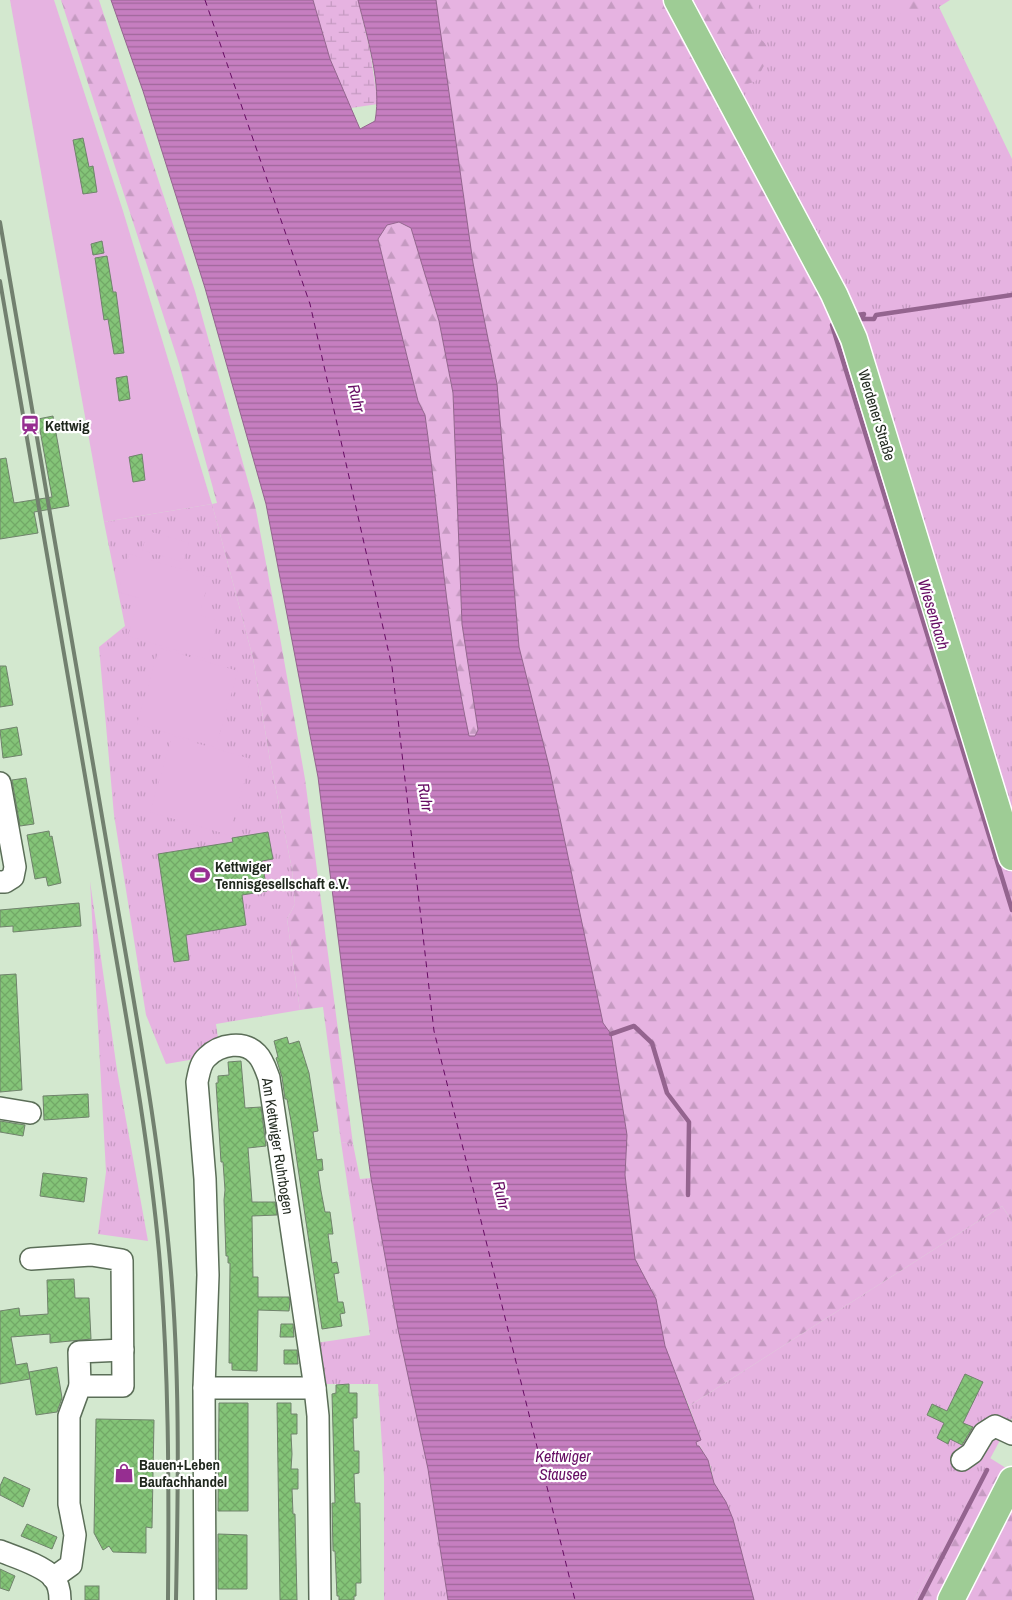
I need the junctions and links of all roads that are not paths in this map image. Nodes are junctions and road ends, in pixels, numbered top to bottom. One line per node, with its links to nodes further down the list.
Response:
1 (677, 0): 3 (main road, Werdener Straße)
2 (0, 783): 4 (street)
3 (1012, 856)
4 (0, 882)
5 (0, 1108): 6 (street)
6 (30, 1113)
7 (30, 1259): 8 (street)
8 (123, 1350): 9 (street); 9 (street)
9 (80, 1386): 16 (street)
10 (204, 1388): 11 (street); 11 (street, Am Kettwiger Ruhrbogen); 18 (street, Am Kettwiger Ruhrbogen)
11 (315, 1388): 19 (street, Am Kettwiger Ruhrbogen)
12 (1012, 1434): 13 (street)
13 (962, 1460)
14 (1012, 1480): 20 (main road)
15 (0, 1551): 16 (street)
16 (54, 1578): 17 (street)
17 (60, 1600)
18 (205, 1600)
19 (320, 1600)
20 (951, 1600)

